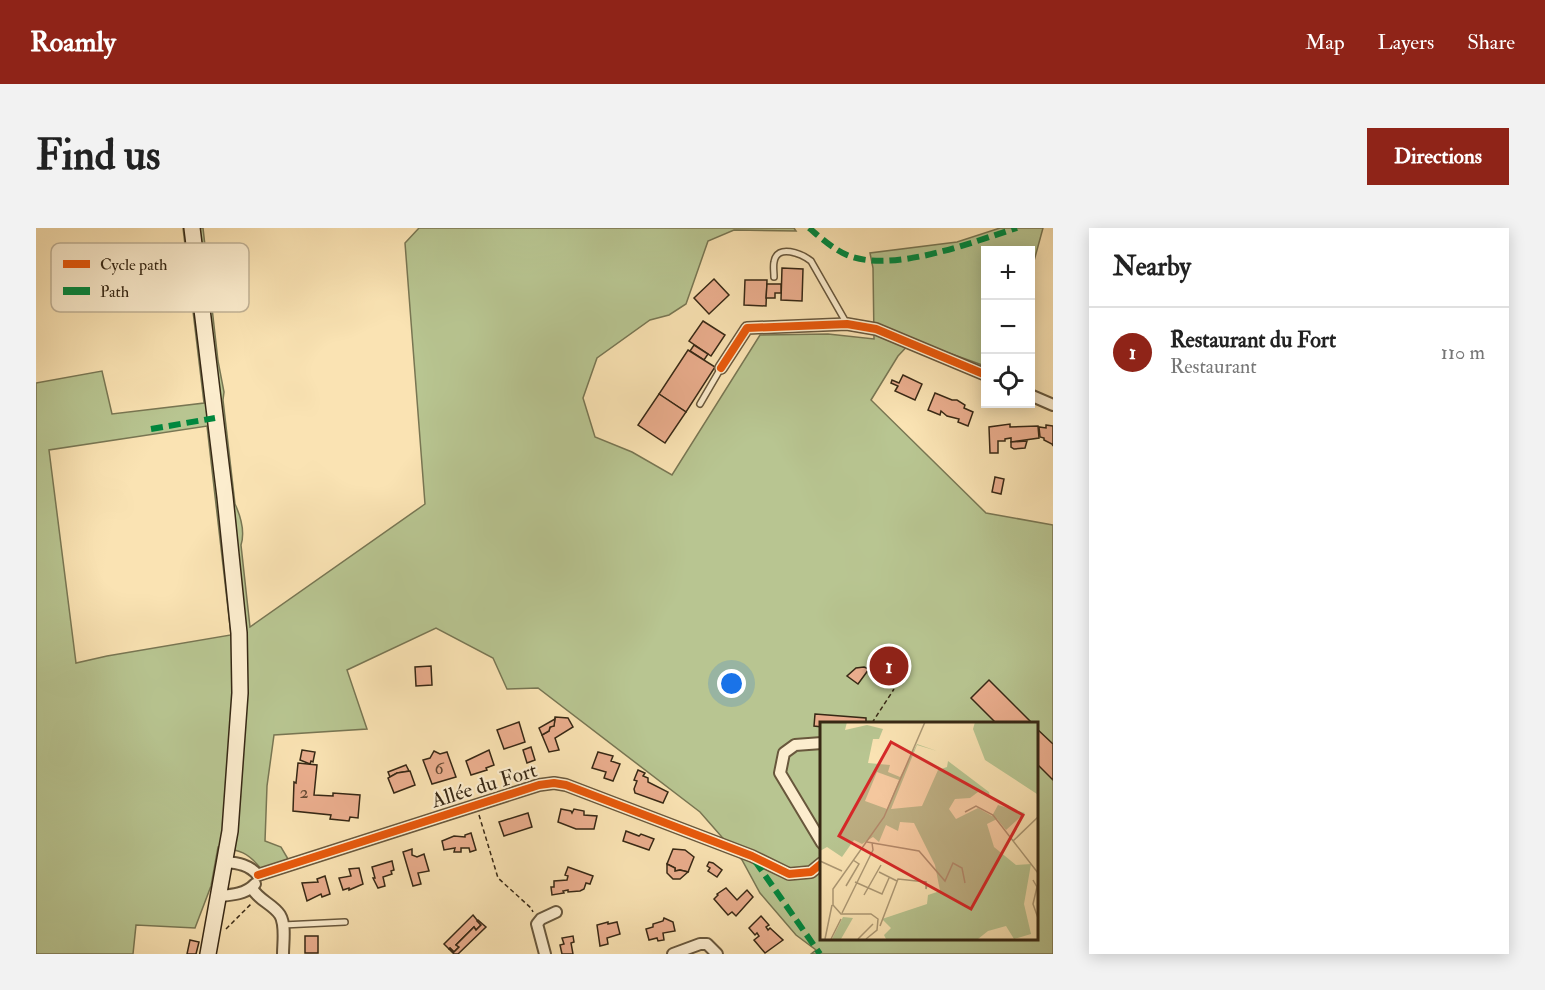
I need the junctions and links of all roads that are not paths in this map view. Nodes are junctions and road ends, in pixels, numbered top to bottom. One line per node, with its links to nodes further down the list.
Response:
1 (192, 228): 2 (main road)
2 (194, 243)
3 (774, 277): 5 (lane)
4 (202, 312): 13 (main road)
5 (847, 324): 6 (street); 7 (street)
6 (722, 368): 9 (lane)
7 (981, 373)
8 (1035, 397): 10 (street)
9 (700, 404)
10 (1053, 405)
11 (820, 742): 12 (street)
12 (820, 840)
13 (225, 862): 15 (street); 17 (main road)
14 (820, 865): 15 (street, Allée du Fort)
15 (258, 875): 16 (street)
16 (255, 892): 17 (street); 20 (street)
17 (219, 896): 21 (main road)
18 (556, 912): 23 (street)
19 (345, 922): 20 (lane)
20 (283, 925): 22 (street)
21 (208, 954)
22 (283, 954)
23 (545, 954)
24 (673, 954): 25 (street)
25 (717, 954)

